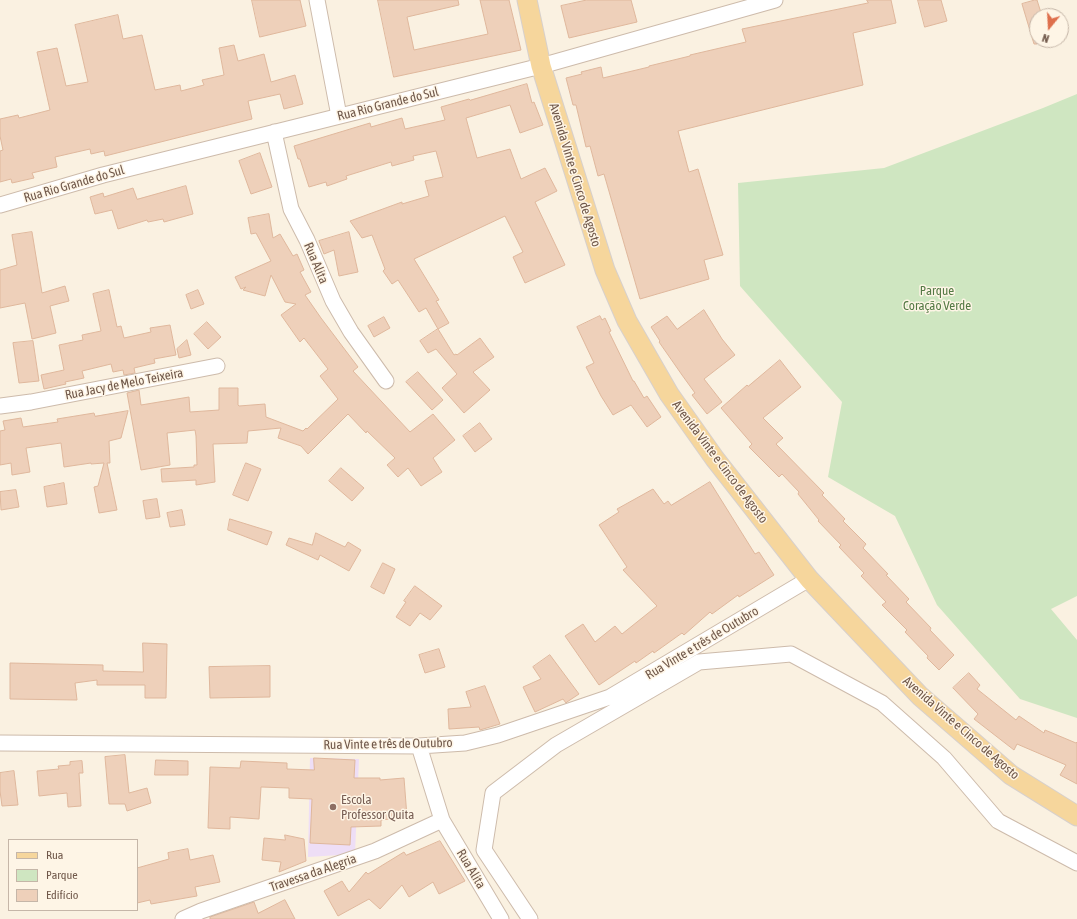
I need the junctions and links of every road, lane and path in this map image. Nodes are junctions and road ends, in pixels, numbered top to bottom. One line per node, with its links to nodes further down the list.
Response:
1 (317, 0): 5 (street)
2 (527, 0): 4 (main road, Avenida Vinte e Cinco de Agosto)
3 (775, 0): 4 (street, Rua Rio Grande do Sul)
4 (541, 66): 5 (street, Rua Rio Grande do Sul); 11 (main road, Avenida Vinte e Cinco de Agosto)
5 (339, 116): 6 (street, Rua Rio Grande do Sul)
6 (274, 132): 7 (street, Rua Rio Grande do Sul); 9 (street, Rua Alita)
7 (0, 205)
8 (217, 366): 10 (street, Rua Jacy de Melo Teixeira)
9 (386, 381)
10 (0, 406)
11 (809, 579): 13 (street, Rua Vinte e três de Outubro); 14 (main road, Avenida Vinte e Cinco de Agosto)
12 (0, 743): 13 (street, Rua Vinte e três de Outubro)
13 (419, 746): 15 (street, Rua Alita)
14 (1077, 816)
15 (442, 820): 17 (street, Travessa da Alegria); 18 (street, Rua Alita)
16 (1077, 863): 19 (street)
17 (183, 919)
18 (501, 919)
19 (530, 919)

